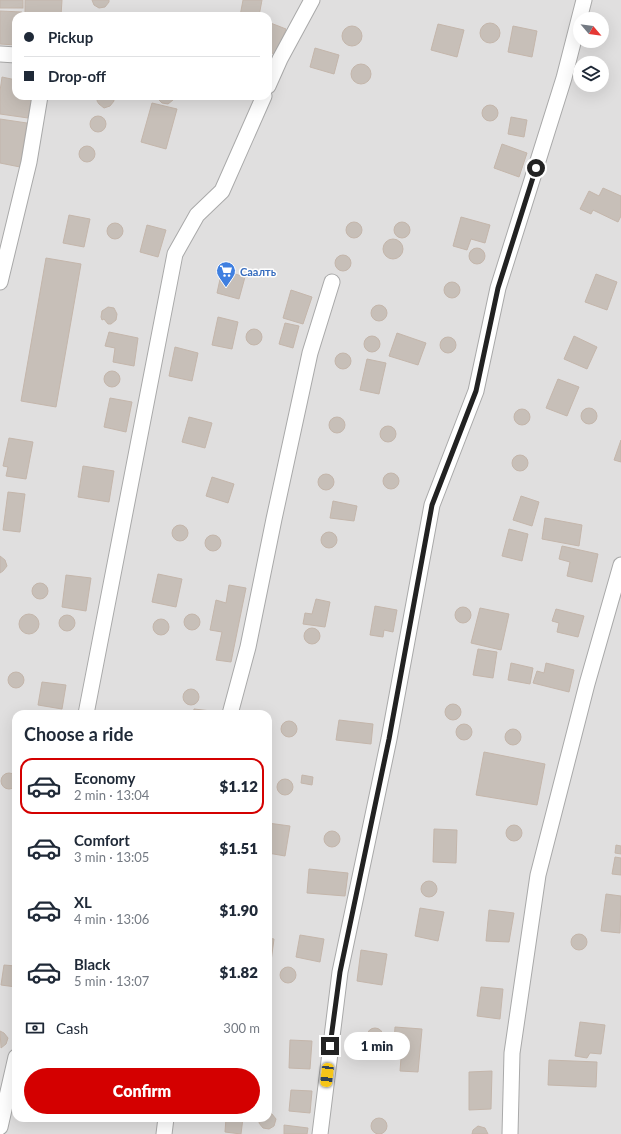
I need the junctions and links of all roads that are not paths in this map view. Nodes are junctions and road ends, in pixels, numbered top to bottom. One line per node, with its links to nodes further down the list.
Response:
1 (312, 0): 5 (street)
2 (584, 0): 17 (street)
3 (0, 54): 4 (street)
4 (12, 55)
5 (274, 59)
6 (39, 100): 8 (street)
7 (262, 100): 11 (street)
8 (0, 282)
9 (332, 282): 12 (street)
10 (621, 565): 18 (street)
11 (87, 710)
12 (231, 710)
13 (12, 1074): 15 (street)
14 (166, 1122): 16 (street)
15 (0, 1127)
16 (164, 1134)
17 (320, 1134)
18 (510, 1134)

